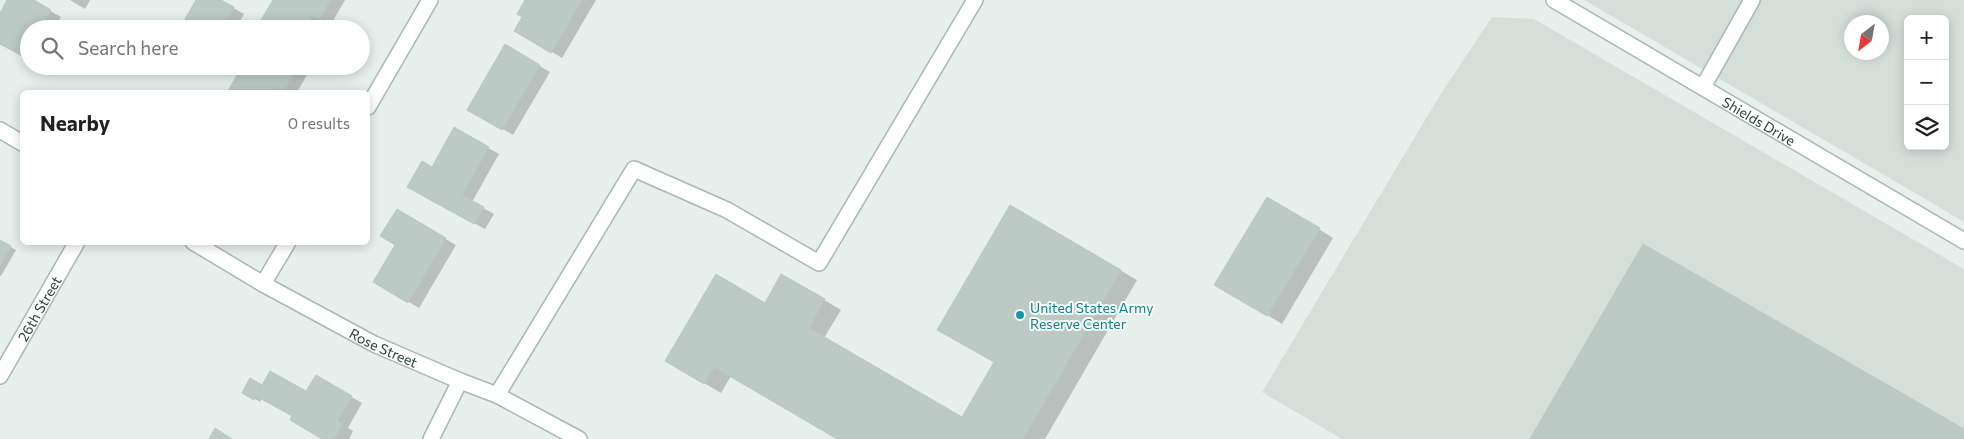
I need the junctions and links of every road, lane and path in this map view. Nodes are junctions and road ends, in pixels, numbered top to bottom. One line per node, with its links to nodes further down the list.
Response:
1 (430, 0): 6 (street)
2 (975, 0): 16 (street)
3 (1554, 0): 5 (street, Shields Drive)
4 (1752, 0): 5 (street)
5 (1703, 87): 9 (street, Shields Drive)
6 (370, 104)
7 (0, 130): 8 (street)
8 (20, 142)
9 (1964, 241)
10 (75, 245): 14 (street, 26th Street)
11 (198, 245): 13 (street, Rose Street)
12 (286, 245): 13 (street)
13 (264, 284): 15 (street, Rose Street)
14 (0, 376)
15 (460, 381): 16 (street, Rose Street); 17 (street)
16 (497, 394): 18 (street, Rose Street)
17 (431, 439)
18 (579, 439)

